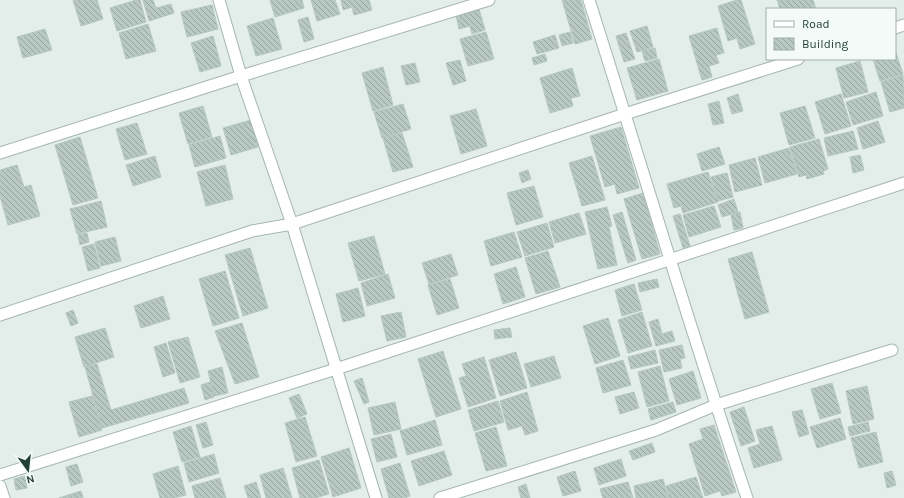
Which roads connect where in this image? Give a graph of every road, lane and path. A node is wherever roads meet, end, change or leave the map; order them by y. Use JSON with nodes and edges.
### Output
{"nodes":[{"id":1,"x":219,"y":0,"type":"edge"},
{"id":2,"x":489,"y":0,"type":"edge"},
{"id":3,"x":589,"y":0,"type":"edge"},
{"id":4,"x":795,"y":60,"type":"edge"},
{"id":5,"x":241,"y":76,"type":"junction"},
{"id":6,"x":625,"y":114,"type":"junction"},
{"id":7,"x":0,"y":153,"type":"edge"},
{"id":8,"x":904,"y":183,"type":"edge"},
{"id":9,"x":292,"y":224,"type":"junction"},
{"id":10,"x":670,"y":260,"type":"junction"},
{"id":11,"x":0,"y":315,"type":"edge"},
{"id":12,"x":892,"y":350,"type":"dead end"},
{"id":13,"x":336,"y":369,"type":"junction"},
{"id":14,"x":716,"y":405,"type":"junction"},
{"id":15,"x":0,"y":475,"type":"edge"},
{"id":16,"x":0,"y":486,"type":"edge"},
{"id":17,"x":4,"y":498,"type":"edge"},
{"id":18,"x":376,"y":498,"type":"edge"},
{"id":19,"x":440,"y":498,"type":"edge"},
{"id":20,"x":747,"y":498,"type":"edge"}],
"edges":[{"from":1,"to":5,"type":"street"},
{"from":2,"to":5,"type":"street"},
{"from":3,"to":6,"type":"street"},
{"from":4,"to":6,"type":"street"},
{"from":5,"to":7,"type":"street"},
{"from":5,"to":9,"type":"street"},
{"from":6,"to":9,"type":"street"},
{"from":6,"to":10,"type":"street"},
{"from":8,"to":10,"type":"street"},
{"from":9,"to":11,"type":"street"},
{"from":9,"to":13,"type":"street"},
{"from":10,"to":13,"type":"street"},
{"from":10,"to":14,"type":"street"},
{"from":12,"to":14,"type":"street"},
{"from":13,"to":15,"type":"street"},
{"from":13,"to":18,"type":"street"},
{"from":14,"to":19,"type":"street"},
{"from":14,"to":20,"type":"street"},
{"from":16,"to":17,"type":"street"}]}
